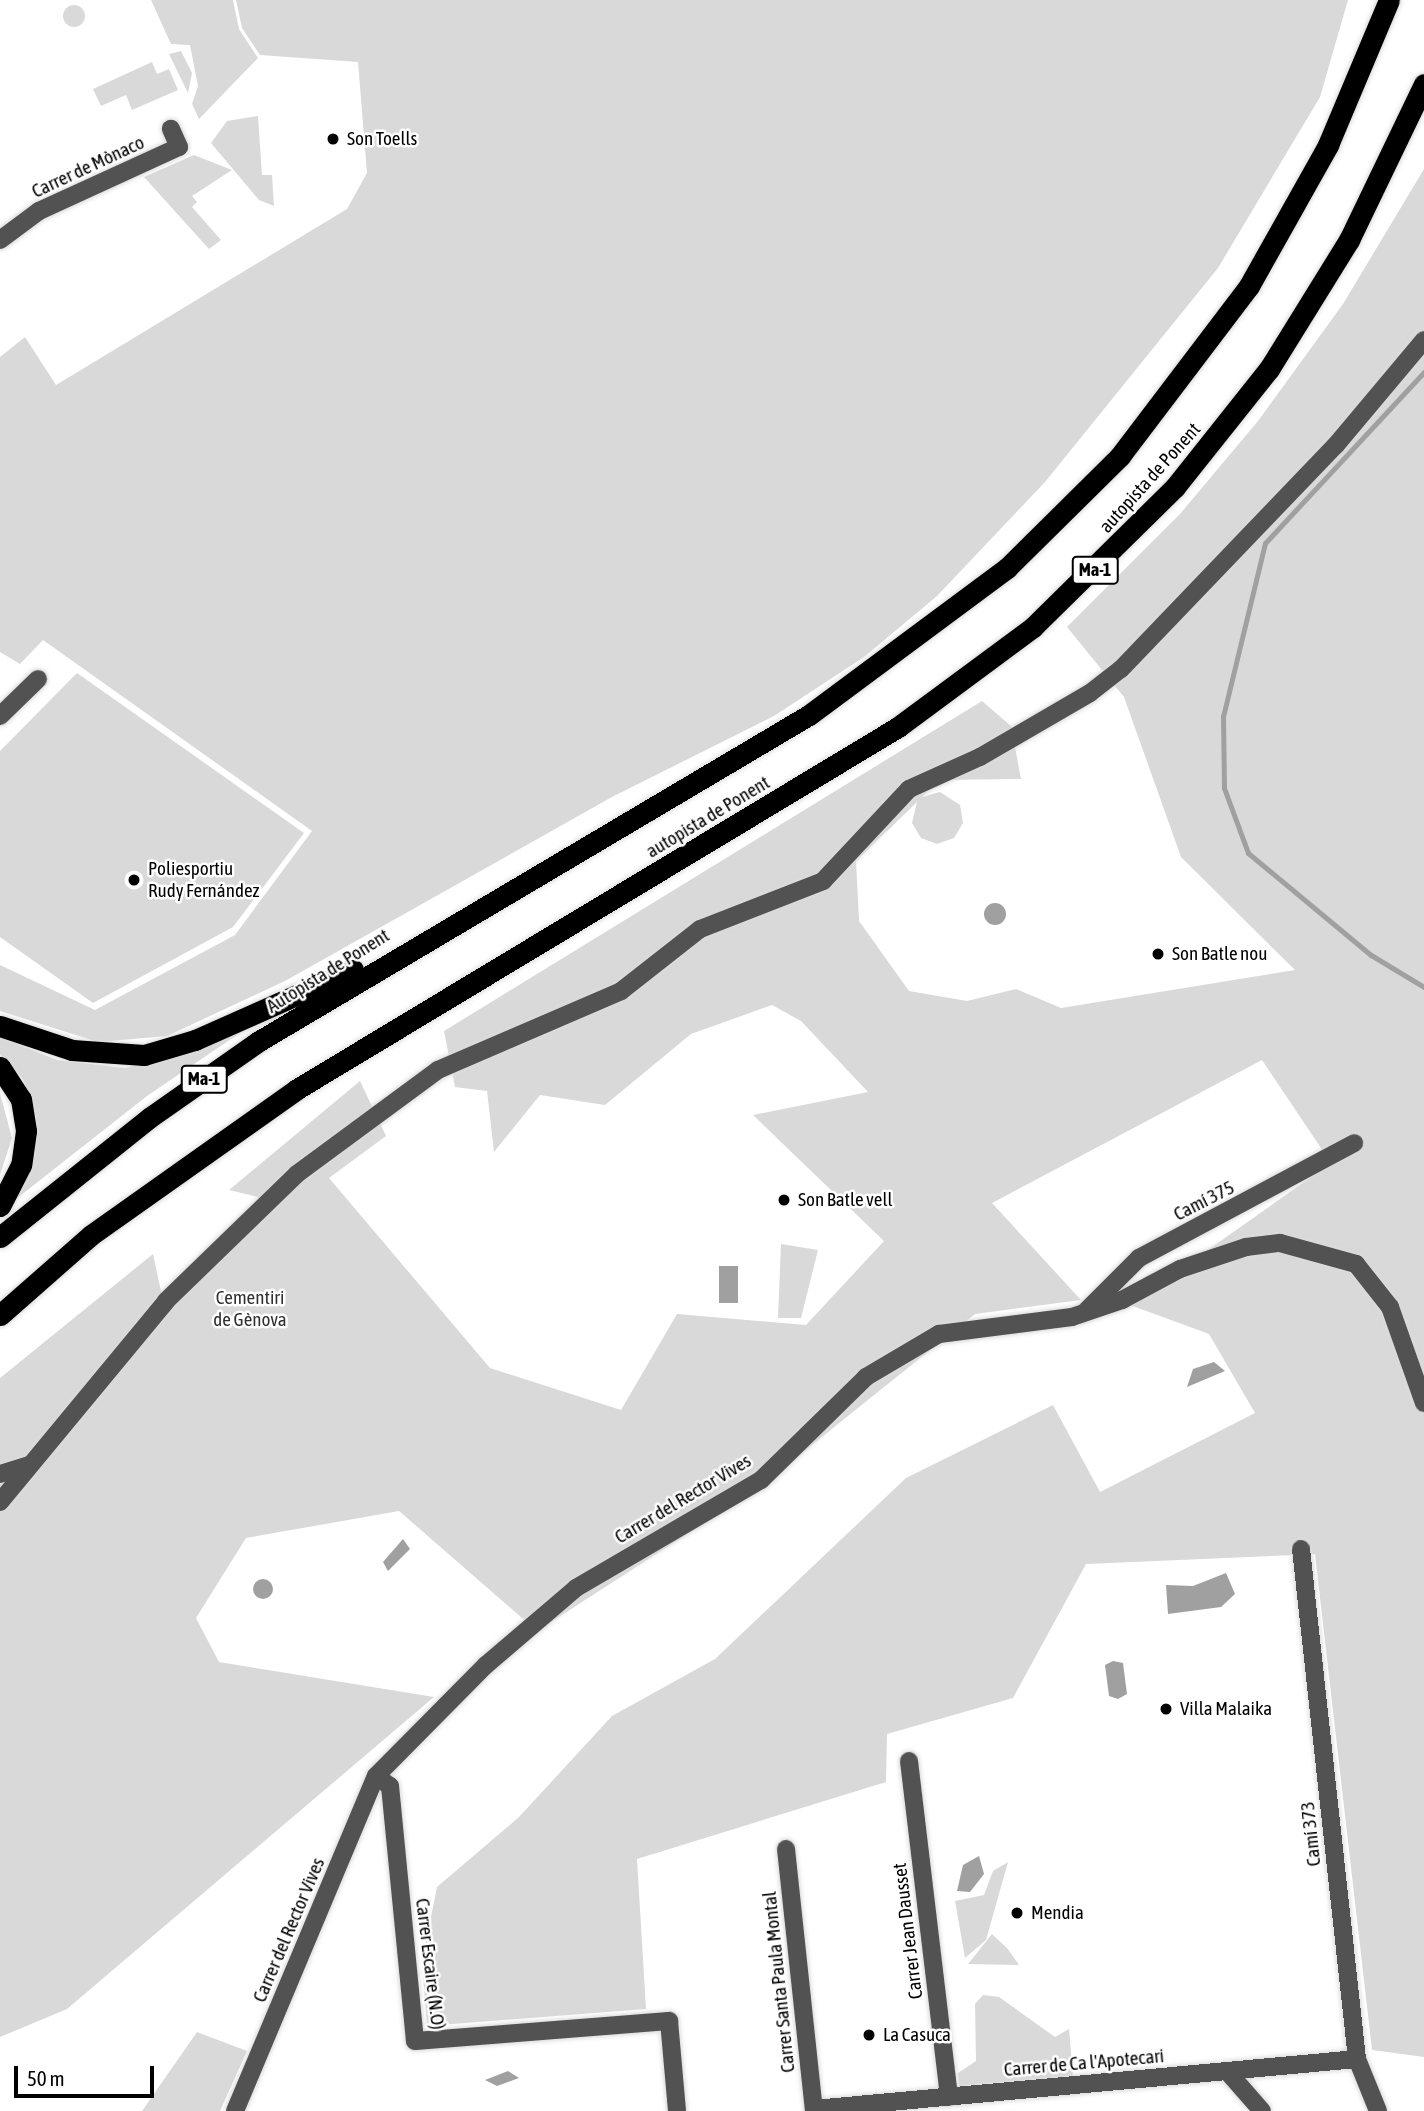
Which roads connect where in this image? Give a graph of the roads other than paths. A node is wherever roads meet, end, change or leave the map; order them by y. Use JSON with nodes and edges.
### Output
{"nodes":[{"id":1,"x":1389,"y":0,"type":"edge"},
{"id":2,"x":1424,"y":84,"type":"edge"},
{"id":3,"x":171,"y":129,"type":"dead end"},
{"id":4,"x":0,"y":240,"type":"edge"},
{"id":5,"x":1424,"y":340,"type":"edge"},
{"id":6,"x":38,"y":679,"type":"dead end"},
{"id":7,"x":0,"y":716,"type":"edge"},
{"id":8,"x":703,"y":778,"type":"joint"},
{"id":9,"x":422,"y":939,"type":"junction"},
{"id":10,"x":0,"y":1026,"type":"edge"},
{"id":11,"x":0,"y":1067,"type":"edge"},
{"id":12,"x":1354,"y":1143,"type":"dead end"},
{"id":13,"x":0,"y":1206,"type":"edge"},
{"id":14,"x":0,"y":1237,"type":"edge"},
{"id":15,"x":1085,"y":1312,"type":"junction"},
{"id":16,"x":0,"y":1315,"type":"edge"},
{"id":17,"x":1424,"y":1403,"type":"edge"},
{"id":18,"x":33,"y":1464,"type":"junction"},
{"id":19,"x":0,"y":1474,"type":"edge"},
{"id":20,"x":0,"y":1503,"type":"edge"},
{"id":21,"x":1301,"y":1549,"type":"dead end"},
{"id":22,"x":909,"y":1761,"type":"dead end"},
{"id":23,"x":376,"y":1776,"type":"junction"},
{"id":24,"x":786,"y":1849,"type":"dead end"},
{"id":25,"x":1357,"y":2059,"type":"junction"},
{"id":26,"x":1227,"y":2071,"type":"junction"},
{"id":27,"x":949,"y":2097,"type":"junction"},
{"id":28,"x":814,"y":2110,"type":"edge"},
{"id":29,"x":235,"y":2111,"type":"edge"},
{"id":30,"x":677,"y":2111,"type":"edge"},
{"id":31,"x":1262,"y":2111,"type":"edge"},
{"id":32,"x":1378,"y":2111,"type":"edge"}],
"edges":[{"from":1,"to":8,"type":"highway","name":"autopista de Ponent","number":"Ma-1"},
{"from":2,"to":16,"type":"highway","name":"autopista de Ponent","number":"Ma-1"},
{"from":3,"to":4,"type":"street","name":"Carrer de Mònaco"},
{"from":5,"to":18,"type":"street"},
{"from":6,"to":7,"type":"street"},
{"from":8,"to":9,"type":"highway","name":"Autopista de Ponent","number":"Ma-1"},
{"from":9,"to":10,"type":"highway"},
{"from":9,"to":14,"type":"highway","name":"Autopista de Ponent","number":"Ma-1"},
{"from":11,"to":13,"type":"highway"},
{"from":12,"to":15,"type":"street","name":"Camí 375"},
{"from":15,"to":17,"type":"street","name":"Carrer del Rector Vives"},
{"from":15,"to":23,"type":"street","name":"Carrer del Rector Vives"},
{"from":18,"to":19,"type":"street"},
{"from":18,"to":20,"type":"street"},
{"from":21,"to":25,"type":"street","name":"Camí 373"},
{"from":22,"to":27,"type":"street","name":"Carrer Jean Dausset"},
{"from":23,"to":29,"type":"street","name":"Carrer del Rector Vives"},
{"from":23,"to":30,"type":"street","name":"Carrer Escaire (N.O)"},
{"from":24,"to":28,"type":"street","name":"Carrer Santa Paula Montal"},
{"from":25,"to":26,"type":"street","name":"Carrer de Ca l'Apotecari"},
{"from":25,"to":32,"type":"street","name":"Camí 373"},
{"from":26,"to":27,"type":"street","name":"Carrer de Ca l'Apotecari"},
{"from":26,"to":31,"type":"street"},
{"from":27,"to":28,"type":"street","name":"Carrer de Ca l'Apotecari"}]}
